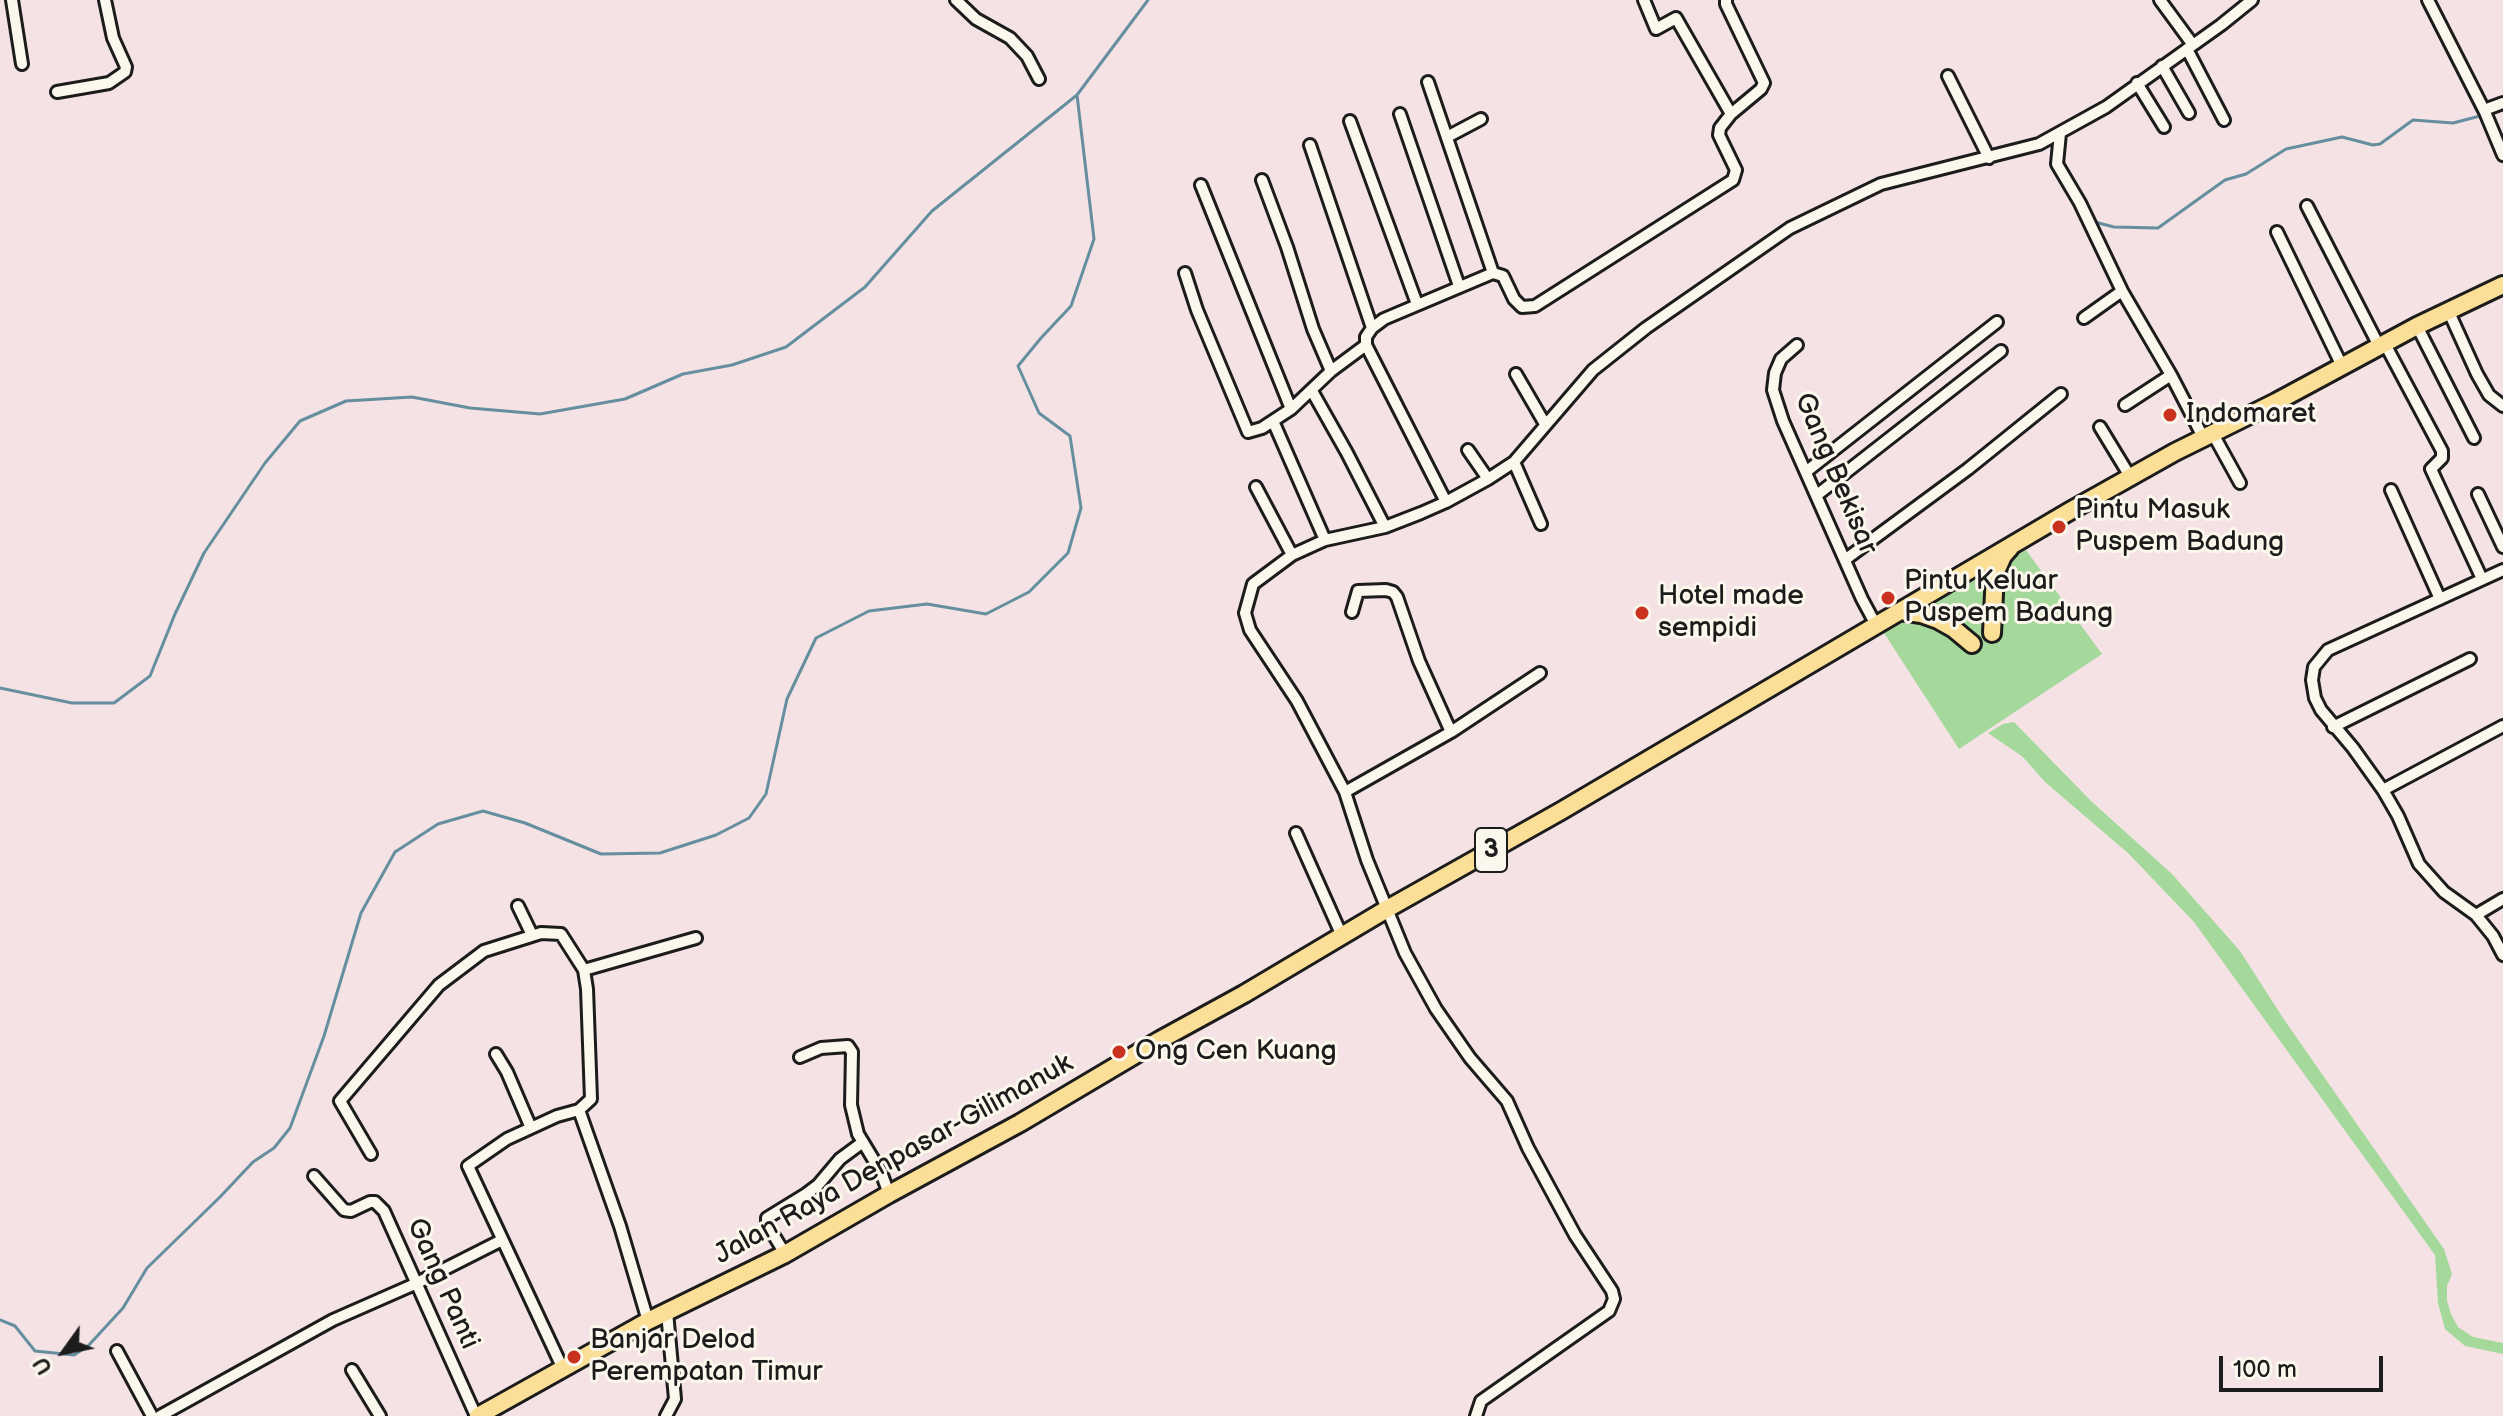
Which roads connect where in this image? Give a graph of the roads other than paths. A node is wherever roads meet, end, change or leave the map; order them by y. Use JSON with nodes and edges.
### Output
{"nodes":[{"id":1,"x":12,"y":0,"type":"edge"},
{"id":2,"x":105,"y":0,"type":"edge"},
{"id":3,"x":956,"y":0,"type":"edge"},
{"id":4,"x":1644,"y":0,"type":"edge"},
{"id":5,"x":1726,"y":0,"type":"edge"},
{"id":6,"x":2160,"y":0,"type":"edge"},
{"id":7,"x":2428,"y":0,"type":"edge"},
{"id":8,"x":2245,"y":2,"type":"edge"},
{"id":9,"x":2190,"y":47,"type":"junction"},
{"id":10,"x":22,"y":64,"type":"dead end"},
{"id":11,"x":2162,"y":66,"type":"junction"},
{"id":12,"x":1948,"y":76,"type":"dead end"},
{"id":13,"x":1039,"y":79,"type":"dead end"},
{"id":14,"x":1428,"y":82,"type":"dead end"},
{"id":15,"x":2137,"y":83,"type":"junction"},
{"id":16,"x":57,"y":92,"type":"dead end"},
{"id":17,"x":2503,"y":103,"type":"edge"},
{"id":18,"x":2485,"y":111,"type":"junction"},
{"id":19,"x":2189,"y":113,"type":"dead end"},
{"id":20,"x":1400,"y":114,"type":"dead end"},
{"id":21,"x":1731,"y":114,"type":"junction"},
{"id":22,"x":1481,"y":119,"type":"dead end"},
{"id":23,"x":2224,"y":120,"type":"dead end"},
{"id":24,"x":1350,"y":121,"type":"dead end"},
{"id":25,"x":2164,"y":127,"type":"dead end"},
{"id":26,"x":2060,"y":133,"type":"junction"},
{"id":27,"x":1447,"y":137,"type":"junction"},
{"id":28,"x":1310,"y":145,"type":"dead end"},
{"id":29,"x":2503,"y":155,"type":"edge"},
{"id":30,"x":1989,"y":158,"type":"junction"},
{"id":31,"x":1262,"y":180,"type":"dead end"},
{"id":32,"x":1201,"y":185,"type":"dead end"},
{"id":33,"x":2307,"y":206,"type":"dead end"},
{"id":34,"x":2277,"y":232,"type":"dead end"},
{"id":35,"x":1185,"y":273,"type":"dead end"},
{"id":36,"x":1498,"y":274,"type":"junction"},
{"id":37,"x":1459,"y":286,"type":"junction"},
{"id":38,"x":2502,"y":288,"type":"edge"},
{"id":39,"x":2122,"y":291,"type":"junction"},
{"id":40,"x":1417,"y":304,"type":"junction"},
{"id":41,"x":2448,"y":310,"type":"junction"},
{"id":42,"x":2084,"y":318,"type":"dead end"},
{"id":43,"x":1997,"y":322,"type":"dead end"},
{"id":44,"x":2417,"y":326,"type":"junction"},
{"id":45,"x":1372,"y":328,"type":"junction"},
{"id":46,"x":1366,"y":345,"type":"junction"},
{"id":47,"x":1797,"y":345,"type":"dead end"},
{"id":48,"x":2382,"y":345,"type":"junction"},
{"id":49,"x":2001,"y":351,"type":"dead end"},
{"id":50,"x":2342,"y":366,"type":"junction"},
{"id":51,"x":1331,"y":371,"type":"junction"},
{"id":52,"x":1516,"y":374,"type":"dead end"},
{"id":53,"x":2171,"y":375,"type":"junction"},
{"id":54,"x":1312,"y":391,"type":"junction"},
{"id":55,"x":2061,"y":394,"type":"dead end"},
{"id":56,"x":2125,"y":405,"type":"dead end"},
{"id":57,"x":2503,"y":406,"type":"edge"},
{"id":58,"x":1291,"y":409,"type":"junction"},
{"id":59,"x":1273,"y":421,"type":"junction"},
{"id":60,"x":1545,"y":424,"type":"junction"},
{"id":61,"x":2100,"y":427,"type":"dead end"},
{"id":62,"x":2208,"y":436,"type":"junction"},
{"id":63,"x":2474,"y":438,"type":"dead end"},
{"id":64,"x":1468,"y":450,"type":"dead end"},
{"id":65,"x":1514,"y":462,"type":"junction"},
{"id":66,"x":1807,"y":471,"type":"junction"},
{"id":67,"x":2131,"y":478,"type":"junction"},
{"id":68,"x":1488,"y":479,"type":"junction"},
{"id":69,"x":2240,"y":483,"type":"dead end"},
{"id":70,"x":1256,"y":487,"type":"dead end"},
{"id":71,"x":2391,"y":490,"type":"dead end"},
{"id":72,"x":2478,"y":494,"type":"dead end"},
{"id":73,"x":1817,"y":495,"type":"junction"},
{"id":74,"x":1446,"y":502,"type":"junction"},
{"id":75,"x":1541,"y":524,"type":"dead end"},
{"id":76,"x":1385,"y":527,"type":"junction"},
{"id":77,"x":1325,"y":540,"type":"junction"},
{"id":78,"x":2014,"y":543,"type":"junction"},
{"id":79,"x":2503,"y":547,"type":"edge"},
{"id":80,"x":1292,"y":555,"type":"junction"},
{"id":81,"x":1846,"y":559,"type":"junction"},
{"id":82,"x":2503,"y":570,"type":"edge"},
{"id":83,"x":2482,"y":579,"type":"junction"},
{"id":84,"x":2440,"y":599,"type":"junction"},
{"id":85,"x":1900,"y":611,"type":"junction"},
{"id":86,"x":1352,"y":612,"type":"dead end"},
{"id":87,"x":1876,"y":625,"type":"junction"},
{"id":88,"x":1992,"y":633,"type":"dead end"},
{"id":89,"x":1972,"y":644,"type":"dead end"},
{"id":90,"x":2470,"y":659,"type":"dead end"},
{"id":91,"x":1540,"y":673,"type":"dead end"},
{"id":92,"x":2503,"y":726,"type":"edge"},
{"id":93,"x":2333,"y":727,"type":"junction"},
{"id":94,"x":1451,"y":732,"type":"junction"},
{"id":95,"x":2383,"y":790,"type":"junction"},
{"id":96,"x":1345,"y":792,"type":"junction"},
{"id":97,"x":1296,"y":833,"type":"dead end"},
{"id":98,"x":2503,"y":899,"type":"edge"},
{"id":99,"x":518,"y":906,"type":"dead end"},
{"id":100,"x":1387,"y":909,"type":"junction"},
{"id":101,"x":2476,"y":915,"type":"junction"},
{"id":102,"x":532,"y":935,"type":"junction"},
{"id":103,"x":1342,"y":936,"type":"junction"},
{"id":104,"x":696,"y":938,"type":"dead end"},
{"id":105,"x":2503,"y":955,"type":"edge"},
{"id":106,"x":584,"y":970,"type":"junction"},
{"id":107,"x":496,"y":1054,"type":"dead end"},
{"id":108,"x":800,"y":1057,"type":"dead end"},
{"id":109,"x":579,"y":1110,"type":"junction"},
{"id":110,"x":531,"y":1128,"type":"junction"},
{"id":111,"x":863,"y":1142,"type":"junction"},
{"id":112,"x":371,"y":1154,"type":"dead end"},
{"id":113,"x":314,"y":1176,"type":"dead end"},
{"id":114,"x":889,"y":1194,"type":"junction"},
{"id":115,"x":502,"y":1240,"type":"junction"},
{"id":116,"x":785,"y":1254,"type":"junction"},
{"id":117,"x":415,"y":1284,"type":"junction"},
{"id":118,"x":667,"y":1312,"type":"junction"},
{"id":119,"x":648,"y":1321,"type":"junction"},
{"id":120,"x":117,"y":1351,"type":"dead end"},
{"id":121,"x":563,"y":1369,"type":"junction"},
{"id":122,"x":352,"y":1370,"type":"dead end"},
{"id":123,"x":152,"y":1416,"type":"edge"},
{"id":124,"x":160,"y":1416,"type":"edge"},
{"id":125,"x":380,"y":1416,"type":"edge"},
{"id":126,"x":477,"y":1416,"type":"edge"},
{"id":127,"x":666,"y":1416,"type":"edge"},
{"id":128,"x":1476,"y":1416,"type":"edge"}],
"edges":[{"from":1,"to":10,"type":"street"},
{"from":2,"to":16,"type":"street"},
{"from":3,"to":13,"type":"street"},
{"from":4,"to":21,"type":"street"},
{"from":5,"to":21,"type":"street"},
{"from":6,"to":9,"type":"street"},
{"from":7,"to":18,"type":"street"},
{"from":8,"to":9,"type":"street"},
{"from":9,"to":11,"type":"street"},
{"from":9,"to":23,"type":"street"},
{"from":11,"to":15,"type":"street"},
{"from":11,"to":19,"type":"street"},
{"from":12,"to":30,"type":"street"},
{"from":14,"to":27,"type":"street"},
{"from":15,"to":25,"type":"street"},
{"from":15,"to":26,"type":"street"},
{"from":17,"to":18,"type":"street"},
{"from":18,"to":29,"type":"street"},
{"from":20,"to":37,"type":"street"},
{"from":21,"to":36,"type":"street"},
{"from":22,"to":27,"type":"street"},
{"from":24,"to":40,"type":"street"},
{"from":26,"to":30,"type":"street"},
{"from":26,"to":39,"type":"street"},
{"from":27,"to":36,"type":"street"},
{"from":28,"to":45,"type":"street"},
{"from":30,"to":60,"type":"street"},
{"from":31,"to":51,"type":"street"},
{"from":32,"to":58,"type":"street"},
{"from":33,"to":48,"type":"street"},
{"from":34,"to":50,"type":"street"},
{"from":35,"to":59,"type":"street"},
{"from":36,"to":37,"type":"street"},
{"from":37,"to":40,"type":"street"},
{"from":38,"to":41,"type":"highway","name":"Jalan Raya Denpasar-Gilimanuk","number":"3"},
{"from":39,"to":42,"type":"street"},
{"from":39,"to":53,"type":"street"},
{"from":40,"to":45,"type":"street"},
{"from":41,"to":44,"type":"highway","name":"Jalan Raya Denpasar-Gilimanuk","number":"3"},
{"from":41,"to":57,"type":"street"},
{"from":43,"to":66,"type":"street"},
{"from":44,"to":48,"type":"highway","name":"Jalan Raya Denpasar-Gilimanuk","number":"3"},
{"from":44,"to":63,"type":"street"},
{"from":45,"to":46,"type":"street"},
{"from":46,"to":51,"type":"street"},
{"from":46,"to":74,"type":"street"},
{"from":47,"to":66,"type":"street","name":"Gang Bekisar"},
{"from":48,"to":50,"type":"highway","name":"Jalan Raya Denpasar-Gilimanuk","number":"3"},
{"from":48,"to":83,"type":"street"},
{"from":49,"to":73,"type":"street"},
{"from":50,"to":62,"type":"highway","name":"Jalan Raya Denpasar-Gilimanuk","number":"3"},
{"from":51,"to":54,"type":"street"},
{"from":52,"to":60,"type":"street"},
{"from":53,"to":56,"type":"street"},
{"from":53,"to":62,"type":"street"},
{"from":54,"to":58,"type":"street"},
{"from":54,"to":76,"type":"street"},
{"from":55,"to":81,"type":"street"},
{"from":58,"to":59,"type":"street"},
{"from":59,"to":77,"type":"street"},
{"from":60,"to":65,"type":"street"},
{"from":61,"to":67,"type":"street"},
{"from":62,"to":67,"type":"highway","name":"Jalan Raya Denpasar-Gilimanuk","number":"3"},
{"from":62,"to":69,"type":"street"},
{"from":64,"to":68,"type":"street"},
{"from":65,"to":68,"type":"street"},
{"from":65,"to":75,"type":"street"},
{"from":66,"to":73,"type":"street","name":"Gang Bekisar"},
{"from":67,"to":78,"type":"highway","name":"Jalan Raya Denpasar-Gilimanuk","number":"3"},
{"from":68,"to":74,"type":"street"},
{"from":70,"to":80,"type":"street"},
{"from":71,"to":84,"type":"street"},
{"from":72,"to":79,"type":"street"},
{"from":73,"to":81,"type":"street","name":"Gang Bekisar"},
{"from":74,"to":76,"type":"street"},
{"from":76,"to":77,"type":"street"},
{"from":77,"to":80,"type":"street"},
{"from":78,"to":85,"type":"highway","name":"Jalan Raya Denpasar-Gilimanuk","number":"3"},
{"from":78,"to":88,"type":"highway"},
{"from":80,"to":96,"type":"street"},
{"from":81,"to":87,"type":"street","name":"Gang Bekisar"},
{"from":82,"to":83,"type":"street"},
{"from":83,"to":84,"type":"street"},
{"from":84,"to":93,"type":"street"},
{"from":85,"to":87,"type":"highway","name":"Jalan Raya Denpasar-Gilimanuk","number":"3"},
{"from":85,"to":89,"type":"highway"},
{"from":86,"to":94,"type":"street"},
{"from":87,"to":100,"type":"highway","name":"Jalan Raya Denpasar-Gilimanuk","number":"3"},
{"from":90,"to":93,"type":"street"},
{"from":91,"to":94,"type":"street"},
{"from":92,"to":95,"type":"street"},
{"from":93,"to":95,"type":"street"},
{"from":94,"to":96,"type":"street"},
{"from":95,"to":101,"type":"street"},
{"from":96,"to":100,"type":"street"},
{"from":97,"to":103,"type":"street"},
{"from":98,"to":101,"type":"street"},
{"from":99,"to":102,"type":"street"},
{"from":100,"to":103,"type":"highway","name":"Jalan Raya Denpasar-Gilimanuk","number":"3"},
{"from":100,"to":128,"type":"street"},
{"from":101,"to":105,"type":"street"},
{"from":102,"to":106,"type":"street"},
{"from":102,"to":112,"type":"street"},
{"from":103,"to":114,"type":"highway","name":"Jalan Raya Denpasar-Gilimanuk","number":"3"},
{"from":104,"to":106,"type":"street"},
{"from":106,"to":109,"type":"street"},
{"from":107,"to":110,"type":"street"},
{"from":108,"to":111,"type":"street"},
{"from":109,"to":110,"type":"street"},
{"from":109,"to":119,"type":"street"},
{"from":110,"to":115,"type":"street"},
{"from":111,"to":114,"type":"street"},
{"from":111,"to":116,"type":"street"},
{"from":113,"to":117,"type":"street","name":"Gang Panti"},
{"from":114,"to":116,"type":"highway","name":"Jalan Raya Denpasar-Gilimanuk","number":"3"},
{"from":115,"to":117,"type":"street"},
{"from":115,"to":121,"type":"street"},
{"from":116,"to":118,"type":"highway","name":"Jalan Raya Denpasar-Gilimanuk","number":"3"},
{"from":117,"to":124,"type":"street"},
{"from":117,"to":126,"type":"street","name":"Gang Panti"},
{"from":118,"to":119,"type":"highway","name":"Jalan Raya Denpasar-Gilimanuk","number":"3"},
{"from":118,"to":127,"type":"street"},
{"from":119,"to":121,"type":"highway","name":"Jalan Raya Denpasar-Gilimanuk","number":"3"},
{"from":120,"to":123,"type":"street"},
{"from":121,"to":126,"type":"highway","name":"Jalan Raya Denpasar-Gilimanuk","number":"3"},
{"from":122,"to":125,"type":"street"}]}
